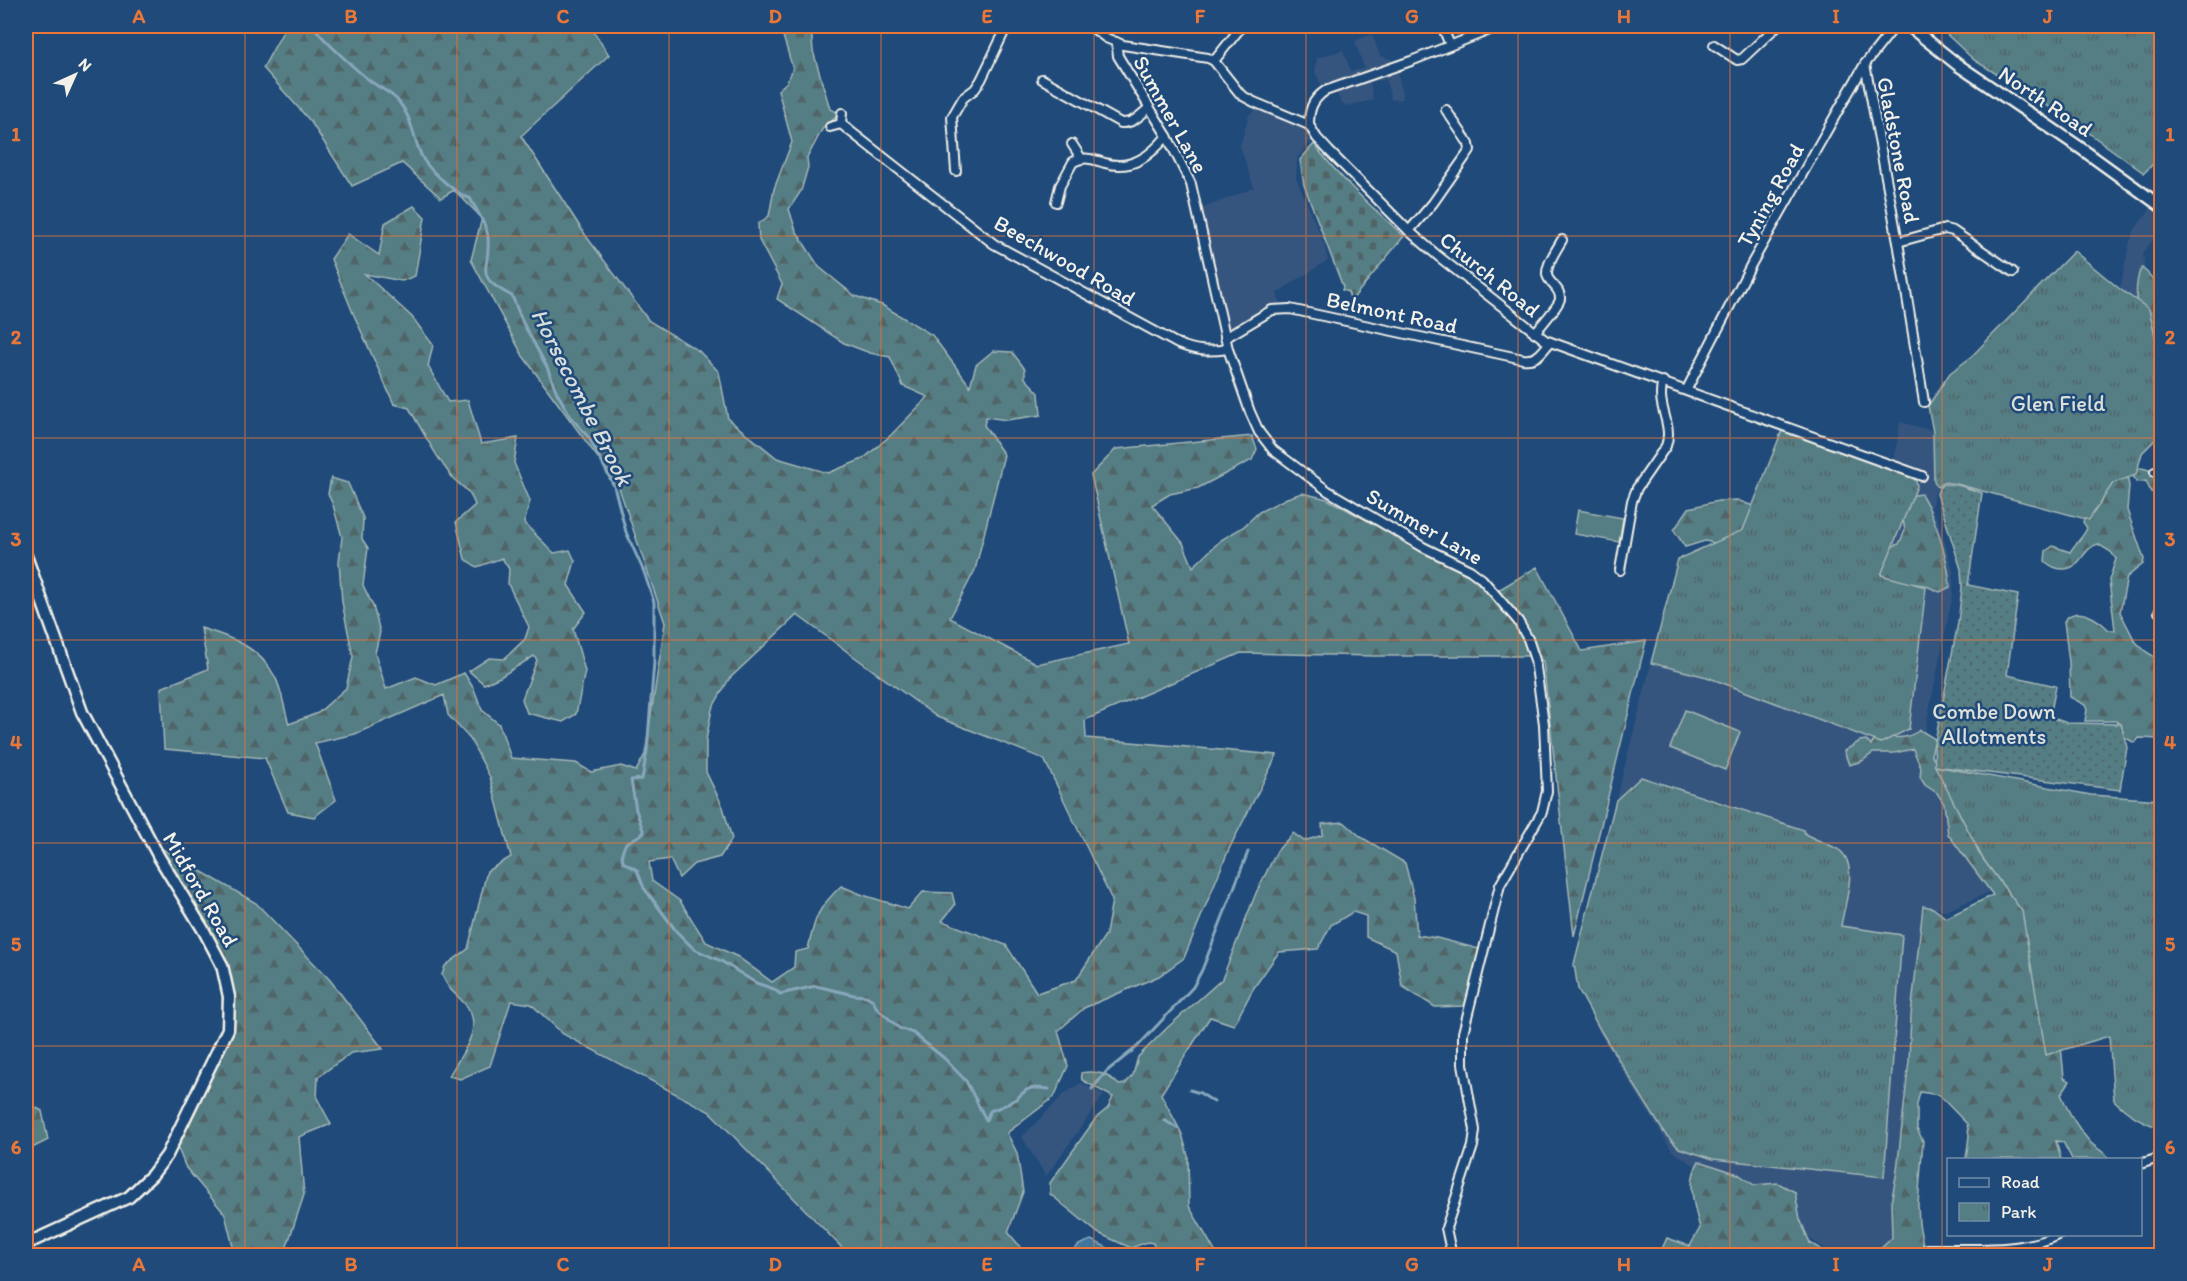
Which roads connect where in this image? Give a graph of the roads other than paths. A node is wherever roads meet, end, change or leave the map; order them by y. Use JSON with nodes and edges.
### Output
{"nodes":[{"id":1,"x":1006,"y":26,"type":"edge"},
{"id":2,"x":1090,"y":26,"type":"edge"},
{"id":3,"x":1242,"y":26,"type":"edge"},
{"id":4,"x":1442,"y":26,"type":"edge"},
{"id":5,"x":1500,"y":26,"type":"edge"},
{"id":6,"x":1776,"y":26,"type":"edge"},
{"id":7,"x":1895,"y":26,"type":"edge"},
{"id":8,"x":1910,"y":26,"type":"edge"},
{"id":9,"x":1116,"y":42,"type":"junction"},
{"id":10,"x":1450,"y":45,"type":"junction"},
{"id":11,"x":1714,"y":45,"type":"dead end"},
{"id":12,"x":1214,"y":61,"type":"junction"},
{"id":13,"x":1865,"y":64,"type":"junction"},
{"id":14,"x":1042,"y":79,"type":"dead end"},
{"id":15,"x":1149,"y":108,"type":"junction"},
{"id":16,"x":1446,"y":110,"type":"dead end"},
{"id":17,"x":842,"y":113,"type":"dead end"},
{"id":18,"x":841,"y":124,"type":"junction"},
{"id":19,"x":1309,"y":125,"type":"junction"},
{"id":20,"x":830,"y":127,"type":"dead end"},
{"id":21,"x":1167,"y":136,"type":"junction"},
{"id":22,"x":1072,"y":144,"type":"dead end"},
{"id":23,"x":1081,"y":158,"type":"junction"},
{"id":24,"x":956,"y":171,"type":"dead end"},
{"id":25,"x":1056,"y":202,"type":"dead end"},
{"id":26,"x":2162,"y":207,"type":"edge"},
{"id":27,"x":1409,"y":231,"type":"junction"},
{"id":28,"x":1562,"y":240,"type":"dead end"},
{"id":29,"x":1898,"y":242,"type":"junction"},
{"id":30,"x":2013,"y":272,"type":"dead end"},
{"id":31,"x":1535,"y":333,"type":"junction"},
{"id":32,"x":1225,"y":338,"type":"junction"},
{"id":33,"x":1550,"y":342,"type":"junction"},
{"id":34,"x":1228,"y":349,"type":"junction"},
{"id":35,"x":1662,"y":381,"type":"junction"},
{"id":36,"x":1686,"y":389,"type":"junction"},
{"id":37,"x":1924,"y":402,"type":"dead end"},
{"id":38,"x":1922,"y":476,"type":"dead end"},
{"id":39,"x":26,"y":556,"type":"edge"},
{"id":40,"x":1620,"y":570,"type":"dead end"},
{"id":41,"x":2162,"y":1156,"type":"edge"},
{"id":42,"x":2142,"y":1163,"type":"edge"},
{"id":43,"x":2057,"y":1236,"type":"edge"},
{"id":44,"x":26,"y":1244,"type":"edge"},
{"id":45,"x":1928,"y":1249,"type":"dead end"},
{"id":46,"x":1452,"y":1256,"type":"edge"}],
"edges":[{"from":1,"to":24,"type":"street"},
{"from":2,"to":9,"type":"street"},
{"from":3,"to":12,"type":"street"},
{"from":4,"to":10,"type":"street"},
{"from":5,"to":10,"type":"street"},
{"from":6,"to":11,"type":"street"},
{"from":7,"to":13,"type":"street","name":"Tyning Road"},
{"from":8,"to":26,"type":"main road","name":"North Road"},
{"from":9,"to":12,"type":"street"},
{"from":9,"to":15,"type":"street","name":"Summer Lane"},
{"from":10,"to":19,"type":"street"},
{"from":12,"to":19,"type":"street"},
{"from":13,"to":29,"type":"street","name":"Gladstone Road"},
{"from":13,"to":36,"type":"street","name":"Tyning Road"},
{"from":14,"to":15,"type":"street"},
{"from":15,"to":21,"type":"street","name":"Summer Lane"},
{"from":16,"to":27,"type":"street"},
{"from":17,"to":18,"type":"street"},
{"from":18,"to":20,"type":"street"},
{"from":18,"to":34,"type":"street","name":"Beechwood Road"},
{"from":19,"to":27,"type":"street","name":"Church Road"},
{"from":21,"to":23,"type":"street"},
{"from":21,"to":32,"type":"street","name":"Summer Lane"},
{"from":22,"to":23,"type":"street"},
{"from":23,"to":25,"type":"street"},
{"from":27,"to":31,"type":"street","name":"Church Road"},
{"from":28,"to":31,"type":"street"},
{"from":29,"to":30,"type":"street","name":"Gladstone Road"},
{"from":29,"to":37,"type":"street","name":"Gladstone Road"},
{"from":31,"to":33,"type":"street","name":"Church Road"},
{"from":32,"to":33,"type":"street","name":"Belmont Road"},
{"from":32,"to":34,"type":"street","name":"Summer Lane"},
{"from":33,"to":35,"type":"street","name":"Church Road"},
{"from":34,"to":46,"type":"street","name":"Summer Lane"},
{"from":35,"to":36,"type":"street","name":"Church Road"},
{"from":35,"to":40,"type":"street"},
{"from":36,"to":38,"type":"street","name":"Church Road"},
{"from":39,"to":44,"type":"main road","name":"Midford Road"},
{"from":41,"to":42,"type":"street"},
{"from":43,"to":45,"type":"street"}]}
